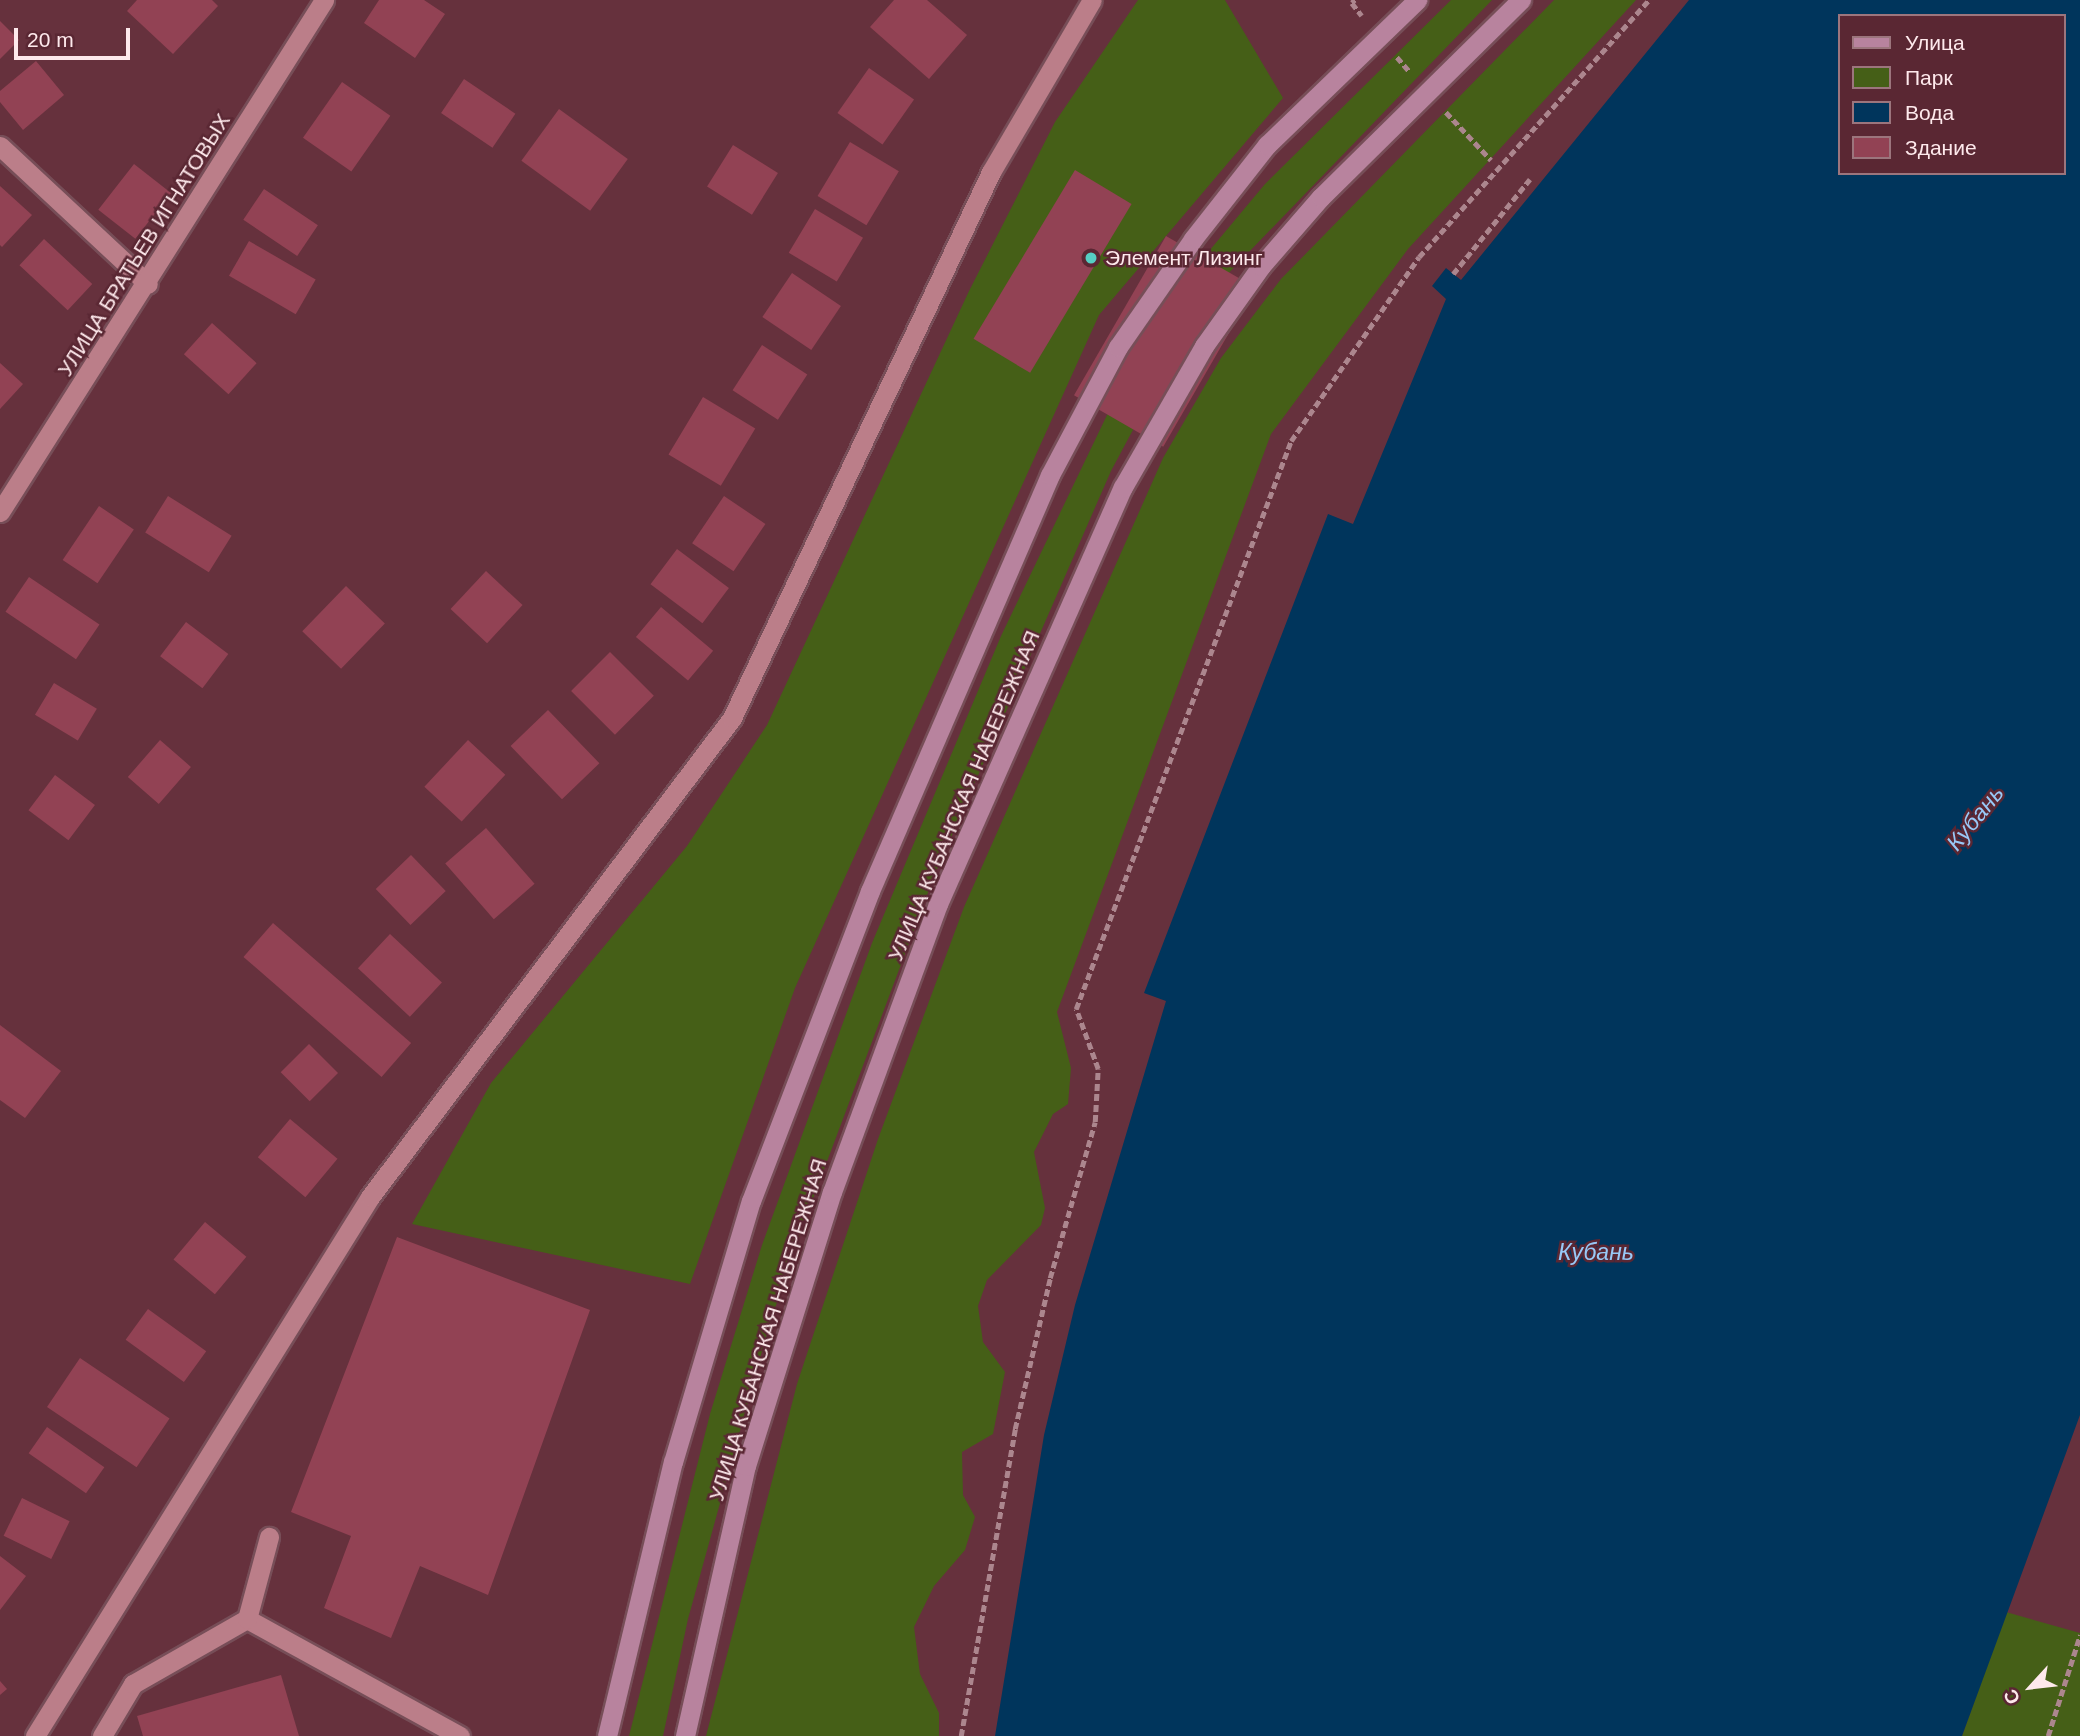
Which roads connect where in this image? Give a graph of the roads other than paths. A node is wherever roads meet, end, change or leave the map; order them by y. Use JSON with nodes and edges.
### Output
{"nodes":[{"id":1,"x":324,"y":0,"type":"edge"},
{"id":2,"x":1091,"y":0,"type":"edge"},
{"id":3,"x":1417,"y":0,"type":"edge"},
{"id":4,"x":1521,"y":0,"type":"edge"},
{"id":5,"x":0,"y":146,"type":"edge"},
{"id":6,"x":148,"y":284,"type":"junction"},
{"id":7,"x":0,"y":512,"type":"edge"},
{"id":8,"x":270,"y":1537,"type":"dead end"},
{"id":9,"x":247,"y":1619,"type":"junction"},
{"id":10,"x":35,"y":1736,"type":"edge"},
{"id":11,"x":102,"y":1736,"type":"edge"},
{"id":12,"x":460,"y":1736,"type":"edge"},
{"id":13,"x":607,"y":1736,"type":"edge"},
{"id":14,"x":685,"y":1736,"type":"edge"}],
"edges":[{"from":1,"to":6,"type":"street","name":"УЛИЦА БРАТЬЕВ ИГНАТОВЫХ"},
{"from":2,"to":10,"type":"street"},
{"from":3,"to":13,"type":"main road"},
{"from":4,"to":14,"type":"main road","name":"УЛИЦА КУБАНСКАЯ НАБЕРЕЖНАЯ"},
{"from":5,"to":6,"type":"street"},
{"from":6,"to":7,"type":"street","name":"УЛИЦА БРАТЬЕВ ИГНАТОВЫХ"},
{"from":8,"to":9,"type":"street"},
{"from":9,"to":11,"type":"street"},
{"from":9,"to":12,"type":"street"}]}
